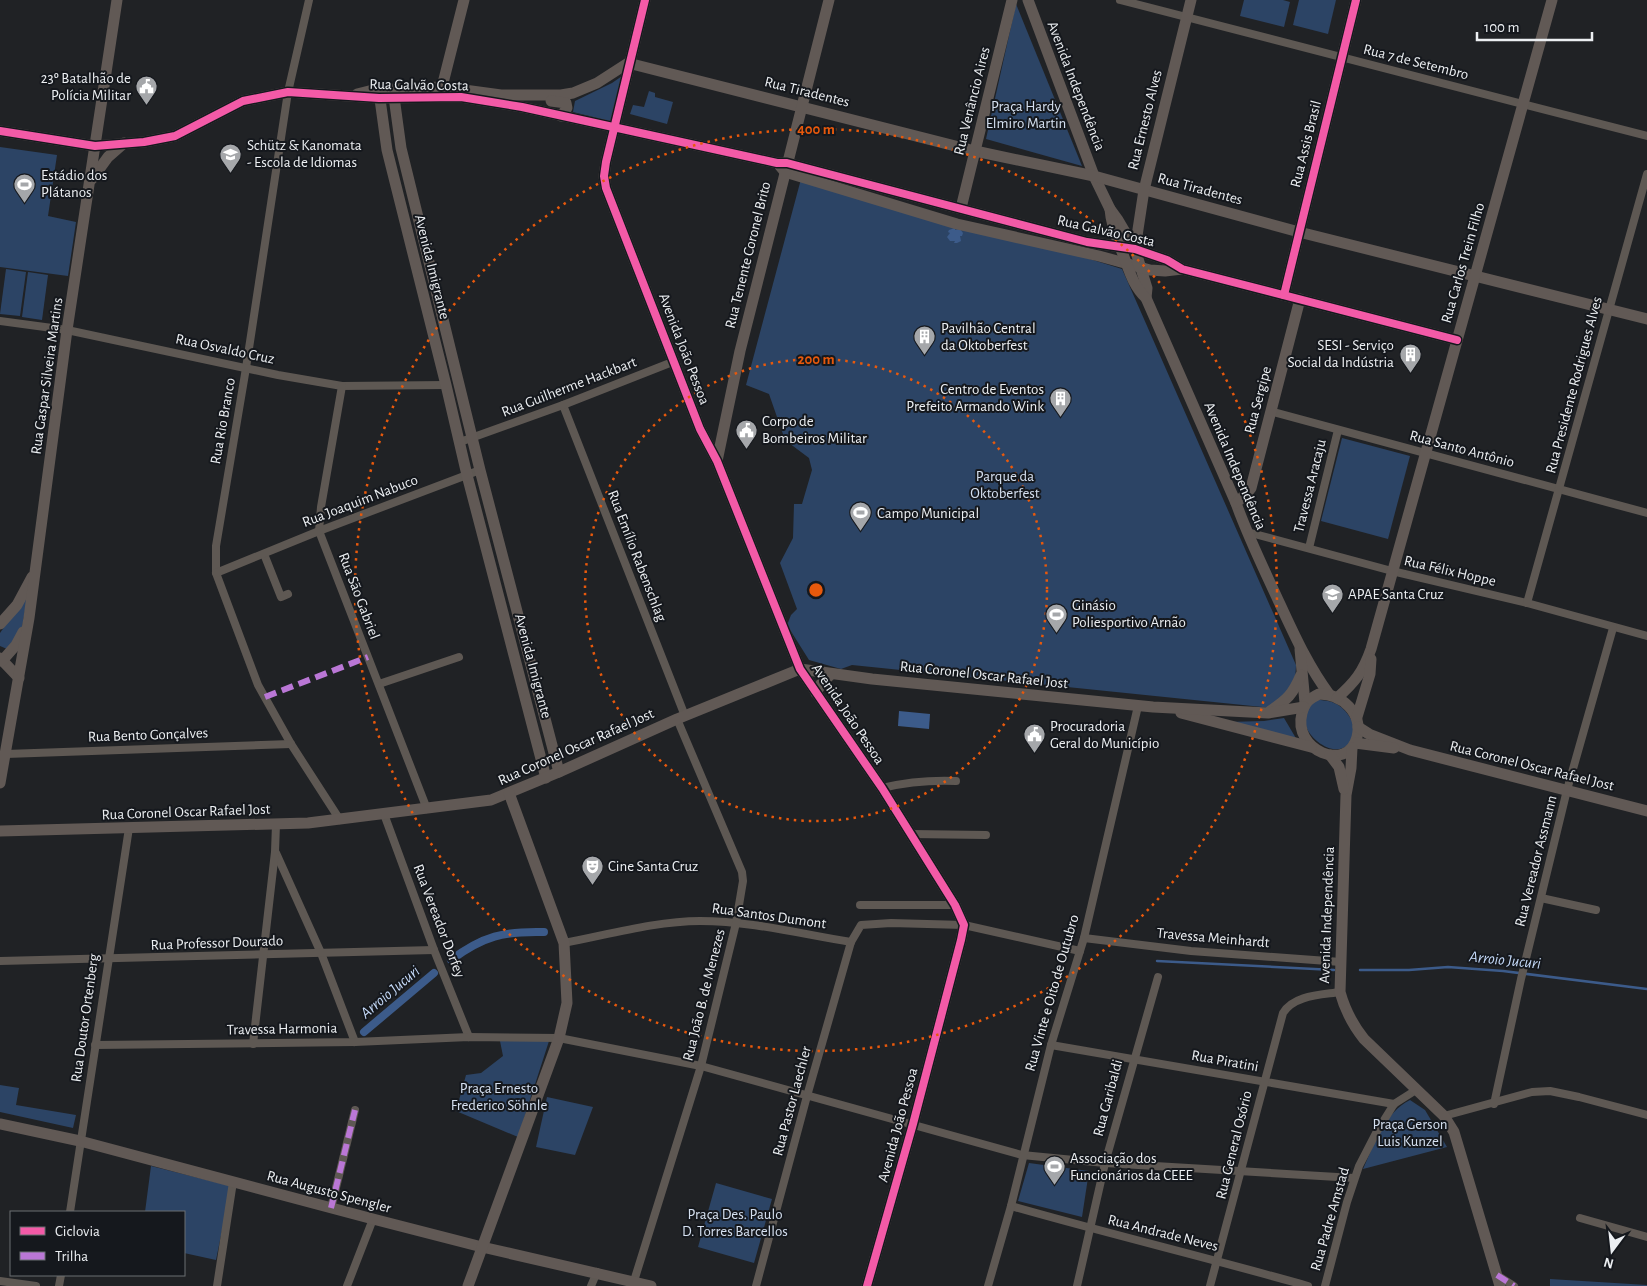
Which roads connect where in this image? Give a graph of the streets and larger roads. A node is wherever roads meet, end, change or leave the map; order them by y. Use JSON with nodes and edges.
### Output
{"nodes":[{"id":1,"x":117,"y":0,"type":"edge"},
{"id":2,"x":309,"y":0,"type":"edge"},
{"id":3,"x":464,"y":0,"type":"edge"},
{"id":4,"x":644,"y":0,"type":"edge"},
{"id":5,"x":829,"y":0,"type":"edge"},
{"id":6,"x":1012,"y":0,"type":"edge"},
{"id":7,"x":1028,"y":0,"type":"edge"},
{"id":8,"x":1120,"y":0,"type":"edge"},
{"id":9,"x":1191,"y":0,"type":"edge"},
{"id":10,"x":1356,"y":0,"type":"edge"},
{"id":11,"x":1552,"y":0,"type":"edge"},
{"id":12,"x":1187,"y":16,"type":"junction"},
{"id":13,"x":1342,"y":57,"type":"junction"},
{"id":14,"x":628,"y":63,"type":"junction"},
{"id":15,"x":442,"y":87,"type":"junction"},
{"id":16,"x":288,"y":92,"type":"junction"},
{"id":17,"x":573,"y":93,"type":"junction"},
{"id":18,"x":380,"y":94,"type":"junction"},
{"id":19,"x":501,"y":95,"type":"junction"},
{"id":20,"x":394,"y":97,"type":"junction"},
{"id":21,"x":1523,"y":104,"type":"junction"},
{"id":22,"x":801,"y":106,"type":"junction"},
{"id":23,"x":564,"y":117,"type":"junction"},
{"id":24,"x":614,"y":128,"type":"junction"},
{"id":25,"x":0,"y":131,"type":"edge"},
{"id":26,"x":1647,"y":136,"type":"edge"},
{"id":27,"x":124,"y":144,"type":"junction"},
{"id":28,"x":95,"y":146,"type":"junction"},
{"id":29,"x":975,"y":151,"type":"junction"},
{"id":30,"x":783,"y":166,"type":"junction"},
{"id":31,"x":1647,"y":174,"type":"edge"},
{"id":32,"x":1094,"y":176,"type":"junction"},
{"id":33,"x":88,"y":188,"type":"junction"},
{"id":34,"x":1144,"y":190,"type":"junction"},
{"id":35,"x":961,"y":208,"type":"junction"},
{"id":36,"x":1110,"y":209,"type":"junction"},
{"id":37,"x":957,"y":224,"type":"junction"},
{"id":38,"x":1299,"y":232,"type":"junction"},
{"id":39,"x":1121,"y":248,"type":"junction"},
{"id":40,"x":1135,"y":249,"type":"junction"},
{"id":41,"x":1126,"y":264,"type":"junction"},
{"id":42,"x":1141,"y":268,"type":"junction"},
{"id":43,"x":1182,"y":269,"type":"junction"},
{"id":44,"x":1474,"y":276,"type":"junction"},
{"id":45,"x":1284,"y":295,"type":"junction"},
{"id":46,"x":1146,"y":298,"type":"junction"},
{"id":47,"x":1300,"y":299,"type":"junction"},
{"id":48,"x":1608,"y":309,"type":"junction"},
{"id":49,"x":1647,"y":318,"type":"edge"},
{"id":50,"x":0,"y":321,"type":"edge"},
{"id":51,"x":68,"y":330,"type":"junction"},
{"id":52,"x":1457,"y":340,"type":"junction"},
{"id":53,"x":674,"y":361,"type":"junction"},
{"id":54,"x":246,"y":368,"type":"junction"},
{"id":55,"x":446,"y":385,"type":"junction"},
{"id":56,"x":342,"y":386,"type":"junction"},
{"id":57,"x":563,"y":405,"type":"junction"},
{"id":58,"x":1270,"y":411,"type":"junction"},
{"id":59,"x":724,"y":421,"type":"junction"},
{"id":60,"x":700,"y":429,"type":"junction"},
{"id":61,"x":1338,"y":430,"type":"junction"},
{"id":62,"x":474,"y":438,"type":"junction"},
{"id":63,"x":460,"y":442,"type":"junction"},
{"id":64,"x":1425,"y":454,"type":"junction"},
{"id":65,"x":717,"y":461,"type":"junction"},
{"id":66,"x":480,"y":470,"type":"junction"},
{"id":67,"x":467,"y":475,"type":"junction"},
{"id":68,"x":1560,"y":488,"type":"junction"},
{"id":69,"x":1236,"y":503,"type":"junction"},
{"id":70,"x":1647,"y":513,"type":"edge"},
{"id":71,"x":319,"y":531,"type":"junction"},
{"id":72,"x":1247,"y":532,"type":"junction"},
{"id":73,"x":1309,"y":548,"type":"junction"},
{"id":74,"x":264,"y":554,"type":"junction"},
{"id":75,"x":36,"y":569,"type":"junction"},
{"id":76,"x":1392,"y":571,"type":"junction"},
{"id":77,"x":216,"y":573,"type":"junction"},
{"id":78,"x":288,"y":594,"type":"dead end"},
{"id":79,"x":1527,"y":602,"type":"junction"},
{"id":80,"x":29,"y":618,"type":"junction"},
{"id":81,"x":0,"y":624,"type":"edge"},
{"id":82,"x":1613,"y":628,"type":"junction"},
{"id":83,"x":1647,"y":636,"type":"edge"},
{"id":84,"x":1300,"y":645,"type":"junction"},
{"id":85,"x":1371,"y":649,"type":"junction"},
{"id":86,"x":792,"y":651,"type":"junction"},
{"id":87,"x":459,"y":657,"type":"dead end"},
{"id":88,"x":1,"y":660,"type":"edge"},
{"id":89,"x":800,"y":669,"type":"junction"},
{"id":90,"x":829,"y":673,"type":"junction"},
{"id":91,"x":1301,"y":673,"type":"junction"},
{"id":92,"x":782,"y":677,"type":"junction"},
{"id":93,"x":18,"y":678,"type":"junction"},
{"id":94,"x":379,"y":684,"type":"junction"},
{"id":95,"x":816,"y":693,"type":"junction"},
{"id":96,"x":1333,"y":696,"type":"junction"},
{"id":97,"x":1305,"y":705,"type":"junction"},
{"id":98,"x":1138,"y":706,"type":"junction"},
{"id":99,"x":1153,"y":707,"type":"junction"},
{"id":100,"x":1223,"y":710,"type":"junction"},
{"id":101,"x":1268,"y":713,"type":"junction"},
{"id":102,"x":681,"y":718,"type":"junction"},
{"id":103,"x":1218,"y":722,"type":"junction"},
{"id":104,"x":1358,"y":722,"type":"junction"},
{"id":105,"x":548,"y":728,"type":"junction"},
{"id":106,"x":534,"y":732,"type":"junction"},
{"id":107,"x":291,"y":744,"type":"junction"},
{"id":108,"x":1353,"y":746,"type":"junction"},
{"id":109,"x":1311,"y":747,"type":"junction"},
{"id":110,"x":1410,"y":750,"type":"junction"},
{"id":111,"x":6,"y":754,"type":"junction"},
{"id":112,"x":1330,"y":755,"type":"junction"},
{"id":113,"x":560,"y":772,"type":"junction"},
{"id":114,"x":546,"y":778,"type":"junction"},
{"id":115,"x":956,"y":781,"type":"dead end"},
{"id":116,"x":0,"y":783,"type":"edge"},
{"id":117,"x":882,"y":788,"type":"junction"},
{"id":118,"x":1567,"y":790,"type":"junction"},
{"id":119,"x":509,"y":793,"type":"junction"},
{"id":120,"x":1346,"y":795,"type":"junction"},
{"id":121,"x":427,"y":809,"type":"junction"},
{"id":122,"x":1647,"y":811,"type":"edge"},
{"id":123,"x":384,"y":814,"type":"junction"},
{"id":124,"x":340,"y":820,"type":"junction"},
{"id":125,"x":276,"y":824,"type":"junction"},
{"id":126,"x":129,"y":828,"type":"junction"},
{"id":127,"x":0,"y":831,"type":"edge"},
{"id":128,"x":911,"y":834,"type":"junction"},
{"id":129,"x":986,"y":835,"type":"dead end"},
{"id":130,"x":275,"y":852,"type":"junction"},
{"id":131,"x":1541,"y":898,"type":"junction"},
{"id":132,"x":860,"y":905,"type":"dead end"},
{"id":133,"x":955,"y":905,"type":"junction"},
{"id":134,"x":1596,"y":910,"type":"dead end"},
{"id":135,"x":736,"y":923,"type":"junction"},
{"id":136,"x":964,"y":925,"type":"junction"},
{"id":137,"x":1084,"y":938,"type":"junction"},
{"id":138,"x":851,"y":942,"type":"junction"},
{"id":139,"x":564,"y":943,"type":"junction"},
{"id":140,"x":434,"y":950,"type":"junction"},
{"id":141,"x":1080,"y":951,"type":"junction"},
{"id":142,"x":321,"y":953,"type":"junction"},
{"id":143,"x":264,"y":956,"type":"junction"},
{"id":144,"x":107,"y":960,"type":"junction"},
{"id":145,"x":0,"y":961,"type":"edge"},
{"id":146,"x":1341,"y":962,"type":"junction"},
{"id":147,"x":1158,"y":977,"type":"dead end"},
{"id":148,"x":1340,"y":992,"type":"junction"},
{"id":149,"x":469,"y":1037,"type":"junction"},
{"id":150,"x":558,"y":1038,"type":"junction"},
{"id":151,"x":355,"y":1042,"type":"junction"},
{"id":152,"x":253,"y":1044,"type":"junction"},
{"id":153,"x":95,"y":1045,"type":"junction"},
{"id":154,"x":1051,"y":1045,"type":"junction"},
{"id":155,"x":1133,"y":1059,"type":"junction"},
{"id":156,"x":701,"y":1066,"type":"junction"},
{"id":157,"x":1264,"y":1082,"type":"junction"},
{"id":158,"x":1416,"y":1090,"type":"junction"},
{"id":159,"x":807,"y":1096,"type":"junction"},
{"id":160,"x":1394,"y":1104,"type":"junction"},
{"id":161,"x":1494,"y":1104,"type":"junction"},
{"id":162,"x":355,"y":1110,"type":"dead end"},
{"id":163,"x":1647,"y":1115,"type":"edge"},
{"id":164,"x":1444,"y":1116,"type":"junction"},
{"id":165,"x":0,"y":1124,"type":"edge"},
{"id":166,"x":913,"y":1124,"type":"junction"},
{"id":167,"x":80,"y":1141,"type":"junction"},
{"id":168,"x":1022,"y":1155,"type":"junction"},
{"id":169,"x":1105,"y":1163,"type":"junction"},
{"id":170,"x":1242,"y":1171,"type":"junction"},
{"id":171,"x":1354,"y":1178,"type":"junction"},
{"id":172,"x":233,"y":1182,"type":"junction"},
{"id":173,"x":1011,"y":1206,"type":"junction"},
{"id":174,"x":331,"y":1208,"type":"junction"},
{"id":175,"x":70,"y":1211,"type":"edge"},
{"id":176,"x":1580,"y":1218,"type":"dead end"},
{"id":177,"x":373,"y":1219,"type":"junction"},
{"id":178,"x":1091,"y":1229,"type":"junction"},
{"id":179,"x":1647,"y":1237,"type":"edge"},
{"id":180,"x":482,"y":1247,"type":"junction"},
{"id":181,"x":1217,"y":1260,"type":"junction"},
{"id":182,"x":596,"y":1272,"type":"junction"},
{"id":183,"x":0,"y":1281,"type":"edge"},
{"id":184,"x":634,"y":1281,"type":"junction"},
{"id":185,"x":1499,"y":1281,"type":"edge"},
{"id":186,"x":36,"y":1286,"type":"edge"},
{"id":187,"x":217,"y":1286,"type":"edge"},
{"id":188,"x":347,"y":1286,"type":"edge"},
{"id":189,"x":468,"y":1286,"type":"edge"},
{"id":190,"x":592,"y":1286,"type":"edge"},
{"id":191,"x":651,"y":1286,"type":"edge"},
{"id":192,"x":756,"y":1286,"type":"edge"},
{"id":193,"x":868,"y":1286,"type":"edge"},
{"id":194,"x":988,"y":1286,"type":"edge"},
{"id":195,"x":1078,"y":1286,"type":"edge"},
{"id":196,"x":1210,"y":1286,"type":"edge"},
{"id":197,"x":1308,"y":1286,"type":"edge"},
{"id":198,"x":1325,"y":1286,"type":"edge"},
{"id":199,"x":1514,"y":1286,"type":"edge"}],
"edges":[{"from":1,"to":28,"type":"street","name":"Rua Gaspar Silveira Martins"},
{"from":2,"to":16,"type":"street","name":"Rua Rio Branco"},
{"from":3,"to":15,"type":"street"},
{"from":4,"to":14,"type":"street","name":"Avenida João Pessoa"},
{"from":5,"to":22,"type":"street","name":"Rua Tenente Coronel Brito"},
{"from":6,"to":29,"type":"street","name":"Rua Venâncio Aires"},
{"from":7,"to":32,"type":"street","name":"Avenida Independência"},
{"from":8,"to":12,"type":"street","name":"Rua 7 de Setembro"},
{"from":9,"to":12,"type":"street","name":"Rua Ernesto Alves"},
{"from":10,"to":13,"type":"street","name":"Rua Assis Brasil"},
{"from":11,"to":21,"type":"street","name":"Rua Carlos Trein Filho"},
{"from":12,"to":13,"type":"street","name":"Rua 7 de Setembro"},
{"from":12,"to":34,"type":"street","name":"Rua Ernesto Alves"},
{"from":13,"to":21,"type":"street","name":"Rua 7 de Setembro"},
{"from":13,"to":38,"type":"street","name":"Rua Assis Brasil"},
{"from":14,"to":17,"type":"street","name":"Rua Galvão Costa"},
{"from":14,"to":22,"type":"street","name":"Rua Tiradentes"},
{"from":14,"to":24,"type":"street","name":"Avenida João Pessoa"},
{"from":15,"to":18,"type":"street","name":"Rua Galvão Costa"},
{"from":15,"to":19,"type":"street","name":"Rua Galvão Costa"},
{"from":16,"to":18,"type":"street","name":"Rua Galvão Costa"},
{"from":16,"to":27,"type":"street","name":"Rua Galvão Costa"},
{"from":16,"to":54,"type":"street","name":"Rua Rio Branco"},
{"from":17,"to":19,"type":"street","name":"Rua Galvão Costa"},
{"from":17,"to":23,"type":"street"},
{"from":18,"to":20,"type":"street","name":"Rua Galvão Costa"},
{"from":18,"to":55,"type":"street","name":"Avenida Imigrante"},
{"from":19,"to":23,"type":"street"},
{"from":20,"to":23,"type":"street","name":"Rua Galvão Costa"},
{"from":20,"to":62,"type":"street","name":"Avenida Imigrante"},
{"from":21,"to":26,"type":"street","name":"Rua 7 de Setembro"},
{"from":21,"to":44,"type":"street","name":"Rua Carlos Trein Filho"},
{"from":22,"to":29,"type":"street","name":"Rua Tiradentes"},
{"from":22,"to":30,"type":"street","name":"Rua Tenente Coronel Brito"},
{"from":23,"to":24,"type":"street","name":"Rua Galvão Costa"},
{"from":24,"to":30,"type":"street","name":"Rua Galvão Costa"},
{"from":24,"to":53,"type":"street","name":"Avenida João Pessoa"},
{"from":25,"to":28,"type":"street","name":"Rua Galvão Costa"},
{"from":27,"to":28,"type":"street","name":"Rua Galvão Costa"},
{"from":27,"to":33,"type":"street","name":"Rua Gaspar Silveira Martins"},
{"from":28,"to":33,"type":"street","name":"Rua Gaspar Silveira Martins"},
{"from":29,"to":32,"type":"street","name":"Rua Tiradentes"},
{"from":29,"to":35,"type":"street","name":"Rua Venâncio Aires"},
{"from":30,"to":35,"type":"street","name":"Rua Galvão Costa"},
{"from":30,"to":37,"type":"street","name":"Rua Galvão Costa"},
{"from":30,"to":59,"type":"street","name":"Rua Tenente Coronel Brito"},
{"from":31,"to":48,"type":"street","name":"Rua Presidente Rodrigues Alves"},
{"from":32,"to":34,"type":"street","name":"Rua Tiradentes"},
{"from":32,"to":36,"type":"street","name":"Avenida Independência"},
{"from":33,"to":51,"type":"street","name":"Rua Gaspar Silveira Martins"},
{"from":34,"to":38,"type":"street","name":"Rua Tiradentes"},
{"from":34,"to":40,"type":"street","name":"Rua Ernesto Alves"},
{"from":35,"to":37,"type":"street"},
{"from":35,"to":39,"type":"street","name":"Rua Galvão Costa"},
{"from":36,"to":39,"type":"street","name":"Avenida Independência"},
{"from":36,"to":40,"type":"street","name":"Avenida Independência"},
{"from":37,"to":41,"type":"street","name":"Rua Galvão Costa"},
{"from":38,"to":44,"type":"street","name":"Rua Tiradentes"},
{"from":38,"to":45,"type":"street","name":"Rua Assis Brasil"},
{"from":39,"to":40,"type":"street","name":"Rua Galvão Costa"},
{"from":39,"to":41,"type":"street","name":"Avenida Independência"},
{"from":40,"to":42,"type":"street","name":"Avenida Independência"},
{"from":40,"to":43,"type":"street","name":"Rua Galvão Costa"},
{"from":41,"to":42,"type":"street","name":"Rua Galvão Costa"},
{"from":41,"to":46,"type":"street","name":"Avenida Independência"},
{"from":42,"to":43,"type":"street","name":"Rua Galvão Costa"},
{"from":42,"to":46,"type":"street","name":"Avenida Independência"},
{"from":43,"to":45,"type":"street","name":"Rua Galvão Costa"},
{"from":44,"to":48,"type":"street","name":"Rua Tiradentes"},
{"from":44,"to":52,"type":"street","name":"Rua Carlos Trein Filho"},
{"from":45,"to":47,"type":"street","name":"Rua Galvão Costa"},
{"from":46,"to":69,"type":"street","name":"Avenida Independência"},
{"from":47,"to":52,"type":"street","name":"Rua Galvão Costa"},
{"from":47,"to":58,"type":"street","name":"Rua Sergipe"},
{"from":48,"to":49,"type":"street","name":"Rua Tiradentes"},
{"from":48,"to":68,"type":"street","name":"Rua Presidente Rodrigues Alves"},
{"from":50,"to":51,"type":"street","name":"Rua Osvaldo Cruz"},
{"from":51,"to":54,"type":"street","name":"Rua Osvaldo Cruz"},
{"from":51,"to":75,"type":"street","name":"Rua Gaspar Silveira Martins"},
{"from":52,"to":64,"type":"street","name":"Rua Carlos Trein Filho"},
{"from":53,"to":57,"type":"street","name":"Rua Guilherme Hackbart"},
{"from":53,"to":60,"type":"street","name":"Avenida João Pessoa"},
{"from":54,"to":56,"type":"street","name":"Rua Osvaldo Cruz"},
{"from":54,"to":77,"type":"street","name":"Rua Rio Branco"},
{"from":55,"to":56,"type":"street","name":"Rua Osvaldo Cruz"},
{"from":55,"to":63,"type":"street","name":"Avenida Imigrante"},
{"from":56,"to":71,"type":"street","name":"Rua São Gabriel"},
{"from":57,"to":62,"type":"street","name":"Rua Guilherme Hackbart"},
{"from":57,"to":102,"type":"street","name":"Rua Emílio Rabenschlag"},
{"from":58,"to":61,"type":"street","name":"Rua Santo Antônio"},
{"from":58,"to":69,"type":"street","name":"Rua Sergipe"},
{"from":59,"to":60,"type":"street"},
{"from":59,"to":65,"type":"street","name":"Rua Tenente Coronel Brito"},
{"from":60,"to":65,"type":"street","name":"Avenida João Pessoa"},
{"from":61,"to":64,"type":"street","name":"Rua Santo Antônio"},
{"from":61,"to":73,"type":"street","name":"Travessa Aracaju"},
{"from":62,"to":63,"type":"street"},
{"from":62,"to":66,"type":"street","name":"Avenida Imigrante"},
{"from":63,"to":67,"type":"street","name":"Avenida Imigrante"},
{"from":64,"to":68,"type":"street","name":"Rua Santo Antônio"},
{"from":64,"to":76,"type":"street","name":"Rua Carlos Trein Filho"},
{"from":65,"to":86,"type":"street","name":"Avenida João Pessoa"},
{"from":66,"to":67,"type":"street"},
{"from":66,"to":105,"type":"street","name":"Avenida Imigrante"},
{"from":67,"to":71,"type":"street","name":"Rua Joaquim Nabuco"},
{"from":67,"to":106,"type":"street","name":"Avenida Imigrante"},
{"from":68,"to":70,"type":"street","name":"Rua Santo Antônio"},
{"from":68,"to":79,"type":"street","name":"Rua Presidente Rodrigues Alves"},
{"from":69,"to":72,"type":"street","name":"Avenida Independência"},
{"from":71,"to":74,"type":"street","name":"Rua Joaquim Nabuco"},
{"from":71,"to":94,"type":"street","name":"Rua São Gabriel"},
{"from":72,"to":73,"type":"street","name":"Rua Félix Hoppe"},
{"from":72,"to":84,"type":"street","name":"Avenida Independência"},
{"from":73,"to":76,"type":"street","name":"Rua Félix Hoppe"},
{"from":74,"to":77,"type":"street","name":"Rua Joaquim Nabuco"},
{"from":74,"to":78,"type":"street"},
{"from":75,"to":80,"type":"street","name":"Rua Gaspar Silveira Martins"},
{"from":75,"to":81,"type":"street","name":"Rua Gaspar Silveira Martins"},
{"from":76,"to":79,"type":"street","name":"Rua Félix Hoppe"},
{"from":76,"to":85,"type":"street","name":"Rua Carlos Trein Filho"},
{"from":77,"to":107,"type":"street","name":"Rua Rio Branco"},
{"from":79,"to":82,"type":"street","name":"Rua Félix Hoppe"},
{"from":80,"to":88,"type":"street"},
{"from":80,"to":93,"type":"street","name":"Rua Gaspar Silveira Martins"},
{"from":82,"to":83,"type":"street","name":"Rua Félix Hoppe"},
{"from":82,"to":118,"type":"street","name":"Rua Vereador Assmann"},
{"from":84,"to":91,"type":"street","name":"Avenida Independência"},
{"from":84,"to":96,"type":"street","name":"Avenida Independência"},
{"from":85,"to":96,"type":"street","name":"Rua Carlos Trein Filho"},
{"from":85,"to":104,"type":"street","name":"Rua Carlos Trein Filho"},
{"from":86,"to":89,"type":"street","name":"Avenida João Pessoa"},
{"from":86,"to":90,"type":"street"},
{"from":86,"to":92,"type":"street"},
{"from":87,"to":94,"type":"street"},
{"from":88,"to":93,"type":"street"},
{"from":89,"to":90,"type":"street","name":"Rua Coronel Oscar Rafael Jost"},
{"from":89,"to":92,"type":"street","name":"Rua Coronel Oscar Rafael Jost"},
{"from":89,"to":95,"type":"street","name":"Avenida João Pessoa"},
{"from":90,"to":95,"type":"street"},
{"from":90,"to":98,"type":"street","name":"Rua Coronel Oscar Rafael Jost"},
{"from":91,"to":97,"type":"street","name":"Avenida Independência"},
{"from":91,"to":101,"type":"street"},
{"from":92,"to":102,"type":"street","name":"Rua Coronel Oscar Rafael Jost"},
{"from":93,"to":111,"type":"street","name":"Rua Gaspar Silveira Martins"},
{"from":94,"to":121,"type":"street","name":"Rua São Gabriel"},
{"from":95,"to":117,"type":"street","name":"Avenida João Pessoa"},
{"from":96,"to":97,"type":"street"},
{"from":96,"to":104,"type":"street"},
{"from":97,"to":101,"type":"street","name":"Rua Coronel Oscar Rafael Jost"},
{"from":97,"to":109,"type":"street"},
{"from":98,"to":99,"type":"street","name":"Rua Coronel Oscar Rafael Jost"},
{"from":98,"to":137,"type":"street","name":"Rua Vinte e Oito de Outubro"},
{"from":99,"to":100,"type":"street","name":"Rua Coronel Oscar Rafael Jost"},
{"from":99,"to":103,"type":"street","name":"Rua Coronel Oscar Rafael Jost"},
{"from":100,"to":101,"type":"street","name":"Rua Coronel Oscar Rafael Jost"},
{"from":100,"to":103,"type":"street"},
{"from":102,"to":113,"type":"street","name":"Rua Coronel Oscar Rafael Jost"},
{"from":102,"to":135,"type":"street","name":"Rua João B. de Menezes"},
{"from":103,"to":109,"type":"street","name":"Rua Coronel Oscar Rafael Jost"},
{"from":104,"to":108,"type":"street"},
{"from":104,"to":110,"type":"street","name":"Rua Coronel Oscar Rafael Jost"},
{"from":105,"to":106,"type":"street"},
{"from":105,"to":113,"type":"street","name":"Avenida Imigrante"},
{"from":106,"to":114,"type":"street","name":"Avenida Imigrante"},
{"from":107,"to":111,"type":"street","name":"Rua Bento Gonçalves"},
{"from":107,"to":124,"type":"street","name":"Rua Rio Branco"},
{"from":108,"to":110,"type":"street","name":"Rua Coronel Oscar Rafael Jost"},
{"from":108,"to":112,"type":"street"},
{"from":108,"to":120,"type":"street"},
{"from":109,"to":112,"type":"street"},
{"from":110,"to":118,"type":"street","name":"Rua Coronel Oscar Rafael Jost"},
{"from":111,"to":116,"type":"street","name":"Rua Gaspar Silveira Martins"},
{"from":112,"to":120,"type":"street"},
{"from":113,"to":114,"type":"street","name":"Rua Coronel Oscar Rafael Jost"},
{"from":114,"to":119,"type":"street","name":"Rua Coronel Oscar Rafael Jost"},
{"from":115,"to":117,"type":"street"},
{"from":117,"to":128,"type":"street","name":"Avenida João Pessoa"},
{"from":118,"to":122,"type":"street","name":"Rua Coronel Oscar Rafael Jost"},
{"from":118,"to":131,"type":"street","name":"Rua Vereador Assmann"},
{"from":119,"to":121,"type":"street","name":"Rua Coronel Oscar Rafael Jost"},
{"from":119,"to":139,"type":"street"},
{"from":120,"to":146,"type":"street","name":"Avenida Independência"},
{"from":121,"to":123,"type":"street","name":"Rua Coronel Oscar Rafael Jost"},
{"from":123,"to":124,"type":"street","name":"Rua Coronel Oscar Rafael Jost"},
{"from":123,"to":140,"type":"street","name":"Rua Vereador Dorfey"},
{"from":124,"to":125,"type":"street","name":"Rua Coronel Oscar Rafael Jost"},
{"from":125,"to":126,"type":"street","name":"Rua Coronel Oscar Rafael Jost"},
{"from":125,"to":130,"type":"street"},
{"from":126,"to":127,"type":"street","name":"Rua Coronel Oscar Rafael Jost"},
{"from":126,"to":144,"type":"street","name":"Rua Doutor Ortenberg"},
{"from":128,"to":129,"type":"street"},
{"from":128,"to":133,"type":"street","name":"Avenida João Pessoa"},
{"from":130,"to":142,"type":"street"},
{"from":130,"to":143,"type":"street"},
{"from":131,"to":134,"type":"street"},
{"from":131,"to":161,"type":"street","name":"Rua Vereador Assmann"},
{"from":132,"to":133,"type":"street"},
{"from":133,"to":136,"type":"street","name":"Avenida João Pessoa"},
{"from":135,"to":138,"type":"street","name":"Rua Santos Dumont"},
{"from":135,"to":139,"type":"street","name":"Rua Santos Dumont"},
{"from":135,"to":156,"type":"street","name":"Rua João B. de Menezes"},
{"from":136,"to":138,"type":"street","name":"Rua Pastor Laechler"},
{"from":136,"to":141,"type":"street"},
{"from":136,"to":166,"type":"street","name":"Avenida João Pessoa"},
{"from":137,"to":141,"type":"street","name":"Rua Vinte e Oito de Outubro"},
{"from":137,"to":146,"type":"street","name":"Travessa Meinhardt"},
{"from":138,"to":159,"type":"street","name":"Rua Pastor Laechler"},
{"from":139,"to":150,"type":"street"},
{"from":140,"to":142,"type":"street","name":"Rua Professor Dourado"},
{"from":140,"to":149,"type":"street","name":"Rua Vereador Dorfey"},
{"from":141,"to":154,"type":"street","name":"Rua Vinte e Oito de Outubro"},
{"from":142,"to":143,"type":"street","name":"Rua Professor Dourado"},
{"from":142,"to":151,"type":"street"},
{"from":143,"to":144,"type":"street","name":"Rua Professor Dourado"},
{"from":143,"to":152,"type":"street"},
{"from":144,"to":145,"type":"street","name":"Rua Professor Dourado"},
{"from":144,"to":153,"type":"street","name":"Rua Doutor Ortenberg"},
{"from":146,"to":148,"type":"street","name":"Avenida Independência"},
{"from":147,"to":155,"type":"street","name":"Rua Garibaldi"},
{"from":148,"to":157,"type":"street","name":"Rua General Osório"},
{"from":148,"to":158,"type":"street","name":"Avenida Independência"},
{"from":149,"to":150,"type":"street","name":"Travessa Harmonia"},
{"from":149,"to":151,"type":"street","name":"Travessa Harmonia"},
{"from":150,"to":156,"type":"street","name":"Travessa Harmonia"},
{"from":150,"to":180,"type":"street"},
{"from":151,"to":152,"type":"street","name":"Travessa Harmonia"},
{"from":152,"to":153,"type":"street","name":"Travessa Harmonia"},
{"from":153,"to":167,"type":"street","name":"Rua Doutor Ortenberg"},
{"from":154,"to":155,"type":"street","name":"Rua Piratini"},
{"from":154,"to":168,"type":"street","name":"Rua Vinte e Oito de Outubro"},
{"from":155,"to":157,"type":"street","name":"Rua Piratini"},
{"from":155,"to":169,"type":"street","name":"Rua Garibaldi"},
{"from":156,"to":159,"type":"street","name":"Travessa Harmonia"},
{"from":156,"to":184,"type":"street","name":"Rua João B. de Menezes"},
{"from":157,"to":160,"type":"street","name":"Rua Piratini"},
{"from":157,"to":170,"type":"street","name":"Rua General Osório"},
{"from":158,"to":160,"type":"street","name":"Rua Padre Amstad"},
{"from":158,"to":164,"type":"street","name":"Avenida Independência"},
{"from":159,"to":166,"type":"street","name":"Travessa Harmonia"},
{"from":159,"to":192,"type":"street","name":"Rua Pastor Laechler"},
{"from":160,"to":171,"type":"street","name":"Rua Padre Amstad"},
{"from":161,"to":163,"type":"street"},
{"from":161,"to":164,"type":"street"},
{"from":162,"to":174,"type":"street"},
{"from":164,"to":185,"type":"street","name":"Avenida Independência"},
{"from":165,"to":167,"type":"street","name":"Rua Augusto Spengler"},
{"from":166,"to":168,"type":"street","name":"Travessa Harmonia"},
{"from":166,"to":193,"type":"street","name":"Avenida João Pessoa"},
{"from":167,"to":172,"type":"street","name":"Rua Augusto Spengler"},
{"from":167,"to":175,"type":"street","name":"Rua Doutor Ortenberg"},
{"from":168,"to":169,"type":"street","name":"Travessa Harmonia"},
{"from":168,"to":173,"type":"street","name":"Rua Vinte e Oito de Outubro"},
{"from":169,"to":170,"type":"street","name":"Travessa Harmonia"},
{"from":169,"to":178,"type":"street","name":"Rua Garibaldi"},
{"from":170,"to":171,"type":"street","name":"Travessa Harmonia"},
{"from":170,"to":181,"type":"street","name":"Rua General Osório"},
{"from":171,"to":198,"type":"street","name":"Rua Padre Amstad"},
{"from":172,"to":174,"type":"street","name":"Rua Augusto Spengler"},
{"from":172,"to":187,"type":"street"},
{"from":173,"to":178,"type":"street","name":"Rua Andrade Neves"},
{"from":173,"to":194,"type":"street","name":"Rua Vinte e Oito de Outubro"},
{"from":174,"to":177,"type":"street","name":"Rua Augusto Spengler"},
{"from":176,"to":179,"type":"street"},
{"from":177,"to":180,"type":"street","name":"Rua Augusto Spengler"},
{"from":177,"to":188,"type":"street"},
{"from":178,"to":181,"type":"street","name":"Rua Andrade Neves"},
{"from":178,"to":195,"type":"street","name":"Rua Garibaldi"},
{"from":180,"to":182,"type":"street","name":"Rua Augusto Spengler"},
{"from":180,"to":189,"type":"street"},
{"from":181,"to":196,"type":"street","name":"Rua General Osório"},
{"from":181,"to":197,"type":"street","name":"Rua Andrade Neves"},
{"from":182,"to":184,"type":"street","name":"Rua Augusto Spengler"},
{"from":182,"to":190,"type":"street"},
{"from":183,"to":186,"type":"street"},
{"from":184,"to":191,"type":"street","name":"Rua Augusto Spengler"},
{"from":185,"to":199,"type":"street"}]}
